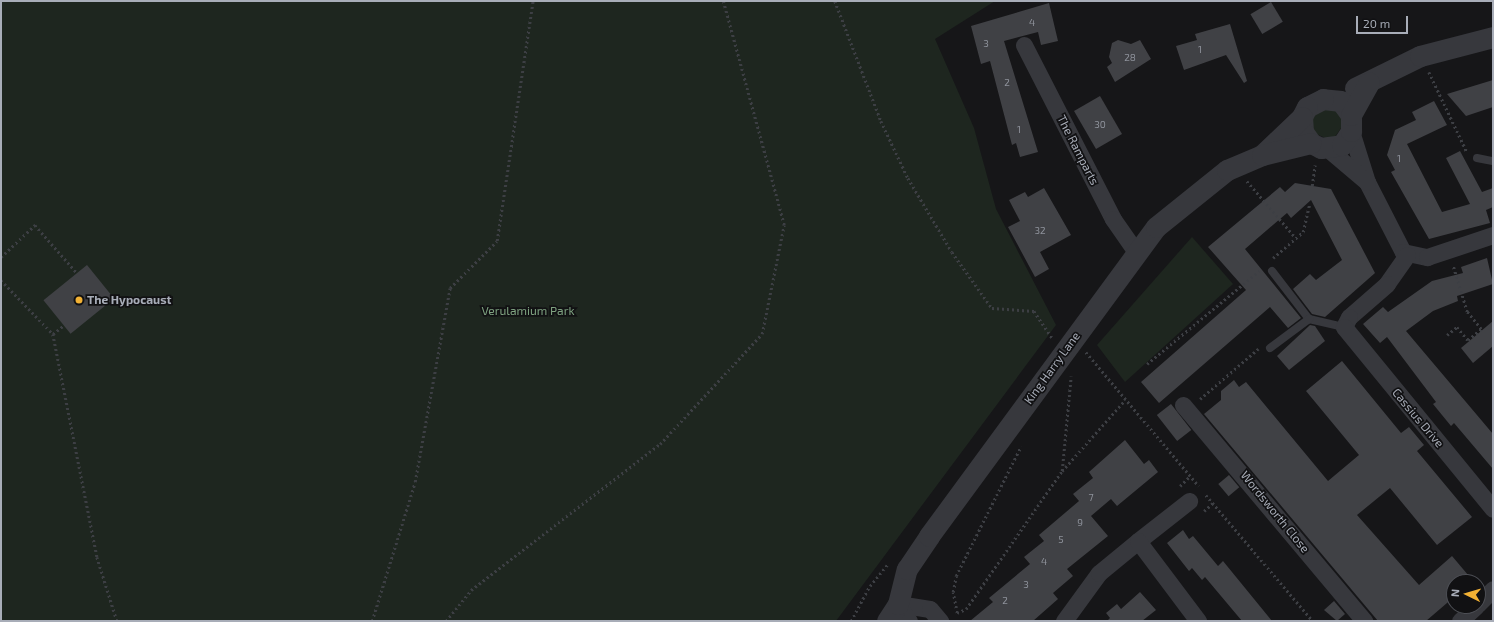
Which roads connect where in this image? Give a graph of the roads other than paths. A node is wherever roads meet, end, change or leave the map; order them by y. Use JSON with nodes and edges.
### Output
{"nodes":[{"id":1,"x":1493,"y":38,"type":"edge"},
{"id":2,"x":1024,"y":45,"type":"dead end"},
{"id":3,"x":1369,"y":83,"type":"junction"},
{"id":4,"x":1333,"y":98,"type":"junction"},
{"id":5,"x":1302,"y":117,"type":"junction"},
{"id":6,"x":1351,"y":123,"type":"junction"},
{"id":7,"x":1262,"y":155,"type":"junction"},
{"id":8,"x":1318,"y":156,"type":"junction"},
{"id":9,"x":1477,"y":158,"type":"road end"},
{"id":10,"x":1493,"y":162,"type":"edge"},
{"id":11,"x":1367,"y":182,"type":"junction"},
{"id":12,"x":1493,"y":235,"type":"edge"},
{"id":13,"x":1136,"y":252,"type":"junction"},
{"id":14,"x":1407,"y":255,"type":"junction"},
{"id":15,"x":1269,"y":268,"type":"road end"},
{"id":16,"x":1309,"y":319,"type":"junction"},
{"id":17,"x":1344,"y":327,"type":"junction"},
{"id":18,"x":1270,"y":348,"type":"road end"},
{"id":19,"x":1185,"y":408,"type":"road end"},
{"id":20,"x":1189,"y":501,"type":"dead end"},
{"id":21,"x":1493,"y":509,"type":"edge"},
{"id":22,"x":1138,"y":541,"type":"junction"},
{"id":23,"x":1467,"y":614,"type":"edge"},
{"id":24,"x":898,"y":615,"type":"edge"},
{"id":25,"x":948,"y":619,"type":"edge"},
{"id":26,"x":1064,"y":621,"type":"edge"},
{"id":27,"x":1198,"y":621,"type":"edge"},
{"id":28,"x":1364,"y":621,"type":"edge"},
{"id":29,"x":1460,"y":621,"type":"edge"}],
"edges":[{"from":1,"to":3,"type":"street"},
{"from":2,"to":13,"type":"street","name":"The Ramparts"},
{"from":3,"to":4,"type":"street"},
{"from":3,"to":6,"type":"street","name":"King Harry Lane"},
{"from":4,"to":5,"type":"street"},
{"from":4,"to":6,"type":"street"},
{"from":5,"to":7,"type":"street","name":"King Harry Lane"},
{"from":5,"to":8,"type":"street"},
{"from":6,"to":8,"type":"street","name":"King Harry Lane"},
{"from":6,"to":11,"type":"street"},
{"from":7,"to":8,"type":"street","name":"King Harry Lane"},
{"from":7,"to":13,"type":"street","name":"King Harry Lane"},
{"from":8,"to":11,"type":"street"},
{"from":9,"to":10,"type":"lane"},
{"from":11,"to":14,"type":"street"},
{"from":12,"to":14,"type":"street"},
{"from":13,"to":24,"type":"street","name":"King Harry Lane"},
{"from":14,"to":17,"type":"street"},
{"from":15,"to":16,"type":"lane"},
{"from":16,"to":17,"type":"lane"},
{"from":16,"to":18,"type":"lane"},
{"from":17,"to":21,"type":"street","name":"Cassius Drive"},
{"from":19,"to":28,"type":"street","name":"Wordsworth Close"},
{"from":20,"to":22,"type":"street"},
{"from":22,"to":26,"type":"street"},
{"from":22,"to":27,"type":"street"},
{"from":23,"to":29,"type":"street"},
{"from":24,"to":25,"type":"street"}]}
